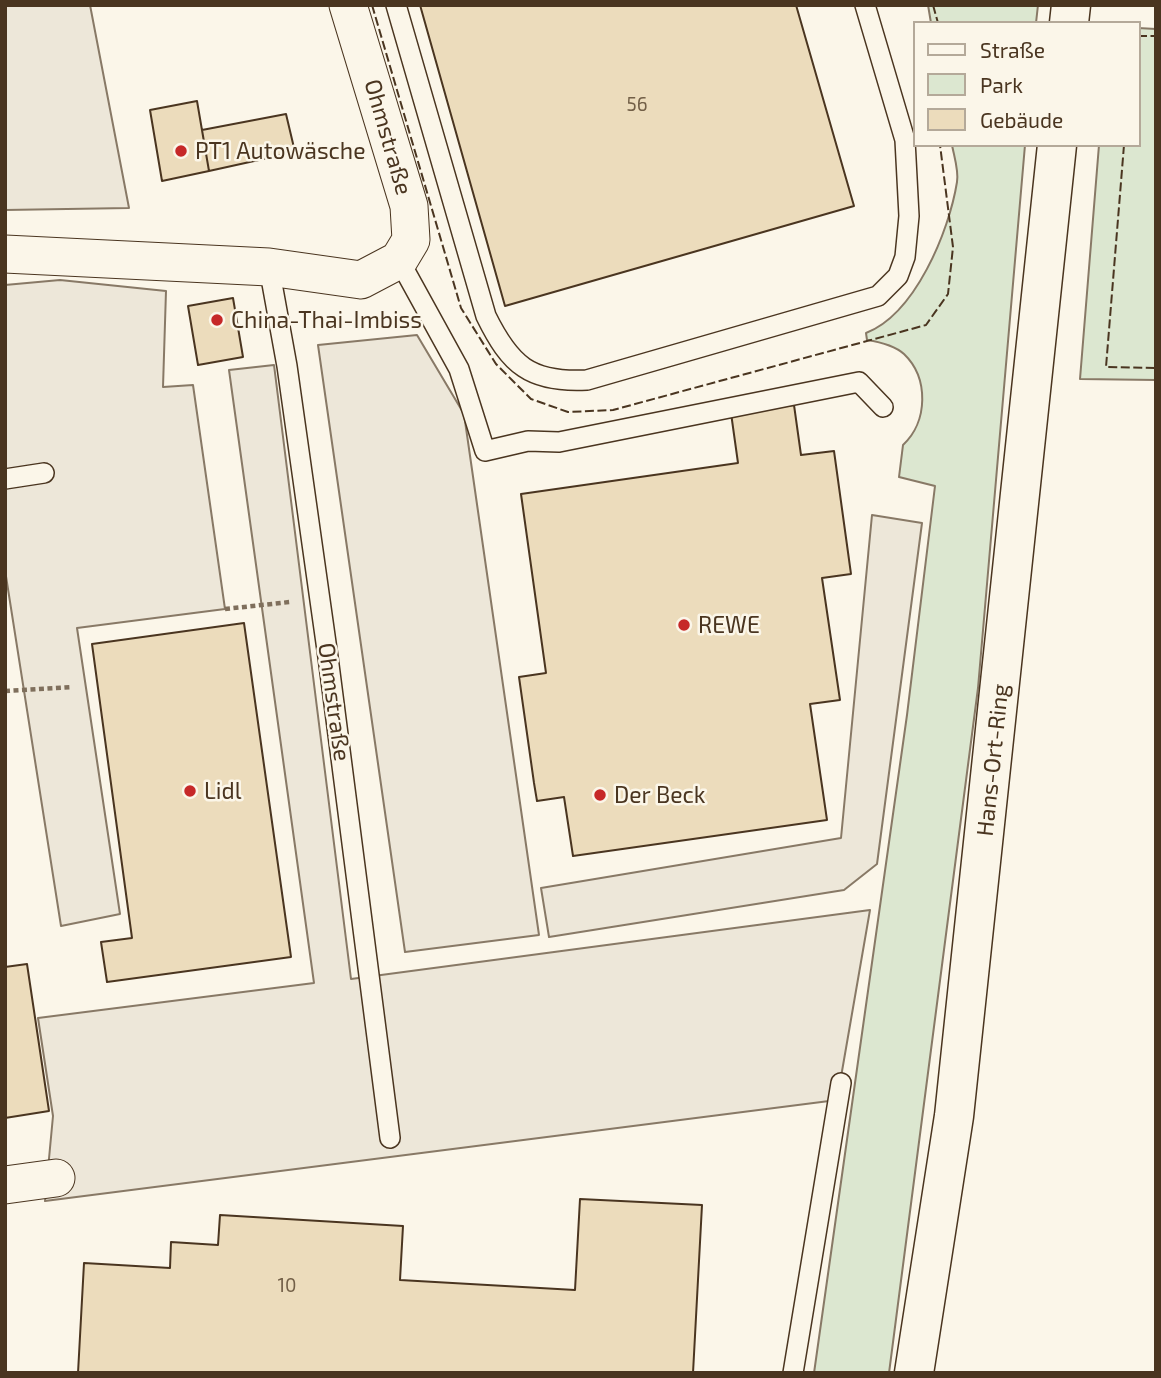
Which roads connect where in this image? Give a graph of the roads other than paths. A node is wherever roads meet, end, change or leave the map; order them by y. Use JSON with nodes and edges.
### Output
{"nodes":[{"id":1,"x":348,"y":5,"type":"edge"},
{"id":2,"x":396,"y":5,"type":"edge"},
{"id":3,"x":865,"y":5,"type":"edge"},
{"id":4,"x":1057,"y":147,"type":"edge"},
{"id":5,"x":5,"y":254,"type":"edge"},
{"id":6,"x":399,"y":260,"type":"junction"},
{"id":7,"x":269,"y":267,"type":"junction"},
{"id":8,"x":883,"y":407,"type":"dead end"},
{"id":9,"x":44,"y":473,"type":"dead end"},
{"id":10,"x":5,"y":479,"type":"edge"},
{"id":11,"x":841,"y":1083,"type":"dead end"},
{"id":12,"x":390,"y":1138,"type":"dead end"},
{"id":13,"x":56,"y":1178,"type":"dead end"},
{"id":14,"x":5,"y":1185,"type":"edge"},
{"id":15,"x":793,"y":1373,"type":"edge"},
{"id":16,"x":914,"y":1373,"type":"edge"}],
"edges":[{"from":1,"to":6,"type":"street","name":"Ohmstraße"},
{"from":2,"to":3,"type":"lane"},
{"from":4,"to":16,"type":"main road","name":"Hans-Ort-Ring"},
{"from":5,"to":7,"type":"street"},
{"from":6,"to":7,"type":"street"},
{"from":6,"to":8,"type":"lane"},
{"from":7,"to":12,"type":"lane","name":"Ohmstraße"},
{"from":9,"to":10,"type":"lane"},
{"from":11,"to":15,"type":"lane"},
{"from":13,"to":14,"type":"street"}]}
